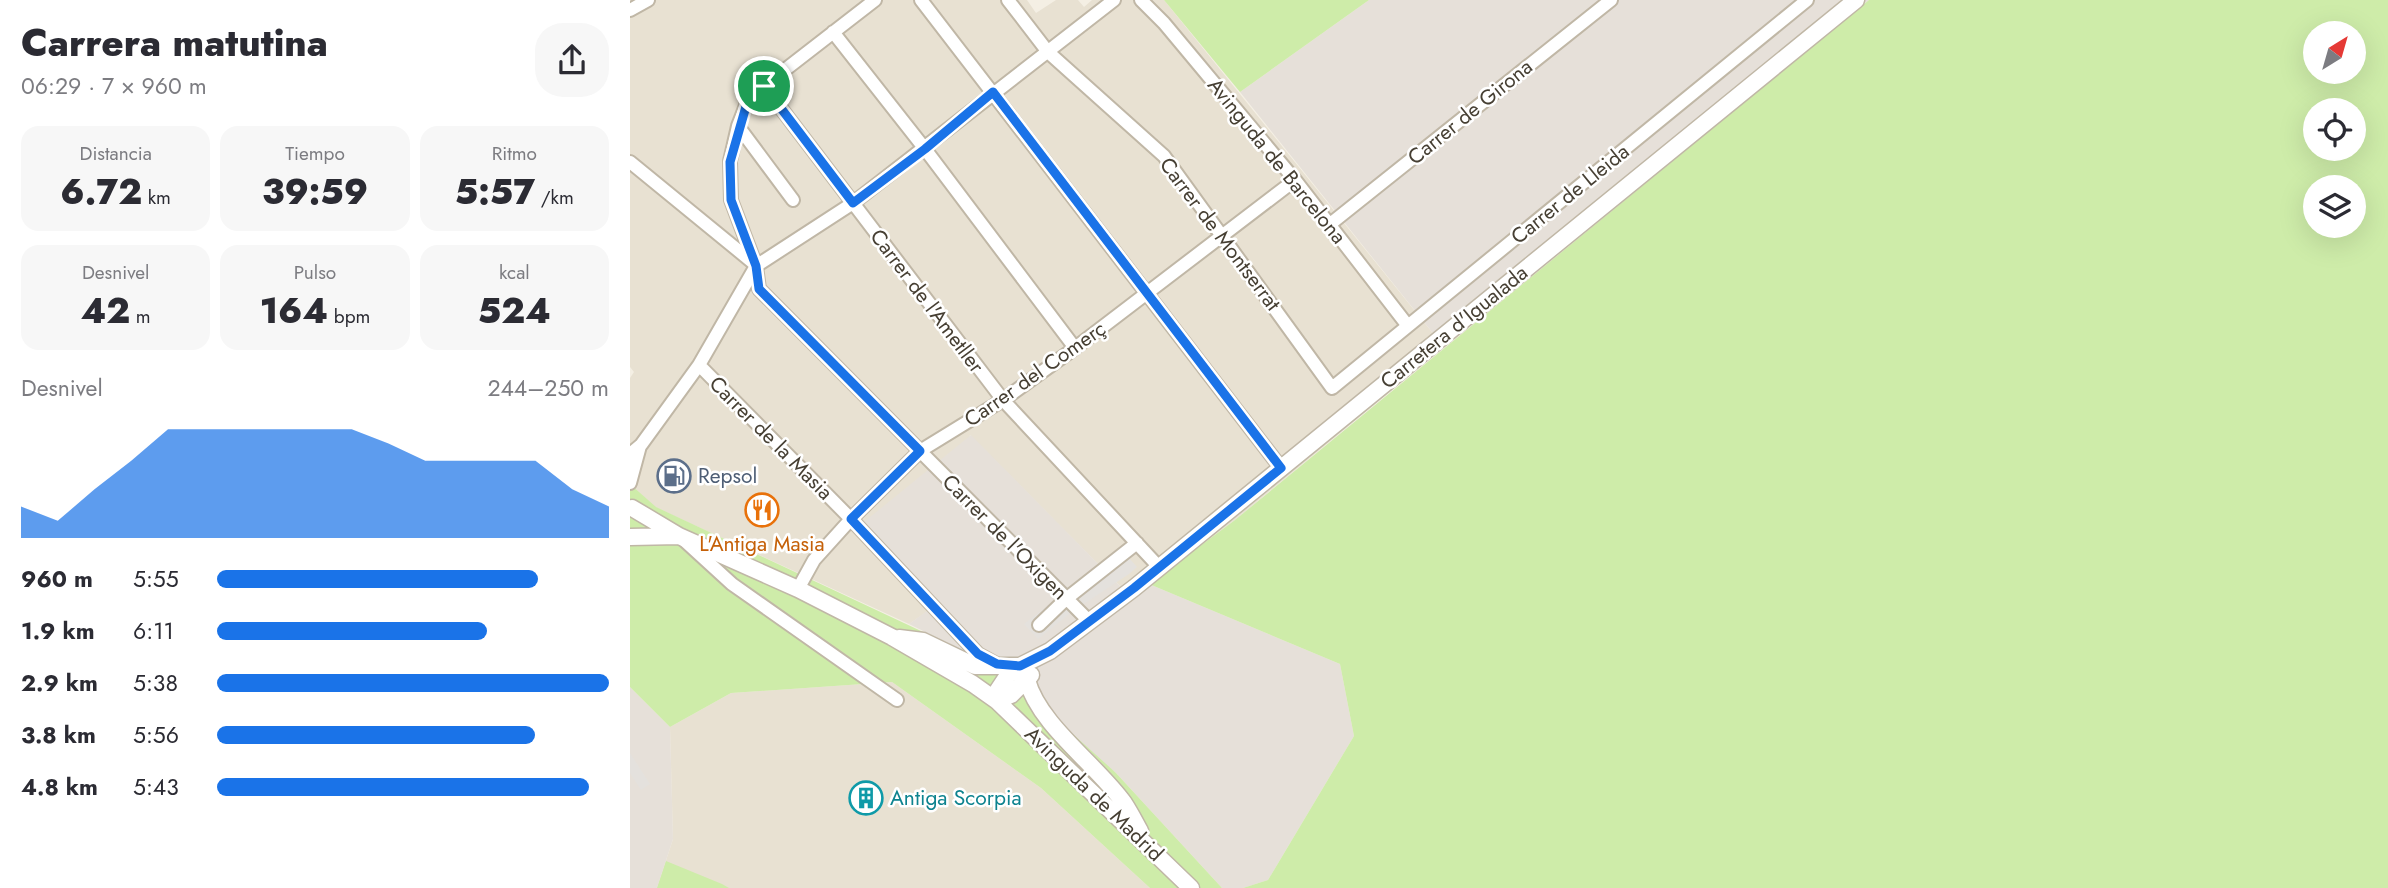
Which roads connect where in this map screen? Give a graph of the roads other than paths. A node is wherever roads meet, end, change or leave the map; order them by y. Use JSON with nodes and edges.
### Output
{"nodes":[{"id":1,"x":648,"y":0,"type":"edge"},
{"id":2,"x":876,"y":0,"type":"edge"},
{"id":3,"x":922,"y":0,"type":"edge"},
{"id":4,"x":1008,"y":0,"type":"edge"},
{"id":5,"x":1114,"y":0,"type":"edge"},
{"id":6,"x":1141,"y":0,"type":"edge"},
{"id":7,"x":1611,"y":0,"type":"edge"},
{"id":8,"x":1807,"y":0,"type":"edge"},
{"id":9,"x":1845,"y":3,"type":"edge"},
{"id":10,"x":630,"y":10,"type":"edge"},
{"id":11,"x":833,"y":32,"type":"junction"},
{"id":12,"x":1048,"y":52,"type":"junction"},
{"id":13,"x":764,"y":86,"type":"junction"},
{"id":14,"x":993,"y":92,"type":"junction"},
{"id":15,"x":738,"y":126,"type":"junction"},
{"id":16,"x":925,"y":149,"type":"junction"},
{"id":17,"x":630,"y":162,"type":"edge"},
{"id":18,"x":1295,"y":180,"type":"junction"},
{"id":19,"x":793,"y":200,"type":"dead end"},
{"id":20,"x":853,"y":203,"type":"junction"},
{"id":21,"x":1329,"y":225,"type":"junction"},
{"id":22,"x":1222,"y":236,"type":"junction"},
{"id":23,"x":756,"y":266,"type":"junction"},
{"id":24,"x":1147,"y":293,"type":"junction"},
{"id":25,"x":1408,"y":326,"type":"junction"},
{"id":26,"x":1075,"y":348,"type":"junction"},
{"id":27,"x":699,"y":365,"type":"junction"},
{"id":28,"x":1332,"y":388,"type":"joint"},
{"id":29,"x":1003,"y":400,"type":"junction"},
{"id":30,"x":640,"y":445,"type":"junction"},
{"id":31,"x":920,"y":451,"type":"junction"},
{"id":32,"x":630,"y":454,"type":"edge"},
{"id":33,"x":1281,"y":468,"type":"junction"},
{"id":34,"x":630,"y":483,"type":"edge"},
{"id":35,"x":631,"y":511,"type":"edge"},
{"id":36,"x":851,"y":519,"type":"junction"},
{"id":37,"x":679,"y":536,"type":"junction"},
{"id":38,"x":630,"y":537,"type":"edge"},
{"id":39,"x":1137,"y":543,"type":"junction"},
{"id":40,"x":1159,"y":567,"type":"junction"},
{"id":41,"x":798,"y":589,"type":"junction"},
{"id":42,"x":1066,"y":598,"type":"junction"},
{"id":43,"x":1090,"y":622,"type":"junction"},
{"id":44,"x":1039,"y":625,"type":"dead end"},
{"id":45,"x":892,"y":637,"type":"junction"},
{"id":46,"x":997,"y":664,"type":"junction"},
{"id":47,"x":1020,"y":673,"type":"junction"},
{"id":48,"x":897,"y":700,"type":"dead end"},
{"id":49,"x":997,"y":701,"type":"junction"},
{"id":50,"x":1148,"y":846,"type":"junction"},
{"id":51,"x":1191,"y":888,"type":"edge"}],
"edges":[{"from":1,"to":10,"type":"street"},
{"from":2,"to":11,"type":"street","name":"Carrer de l'Oxigen"},
{"from":3,"to":14,"type":"street"},
{"from":4,"to":12,"type":"street","name":"Carrer de Montserrat"},
{"from":5,"to":12,"type":"street"},
{"from":6,"to":18,"type":"street","name":"Avinguda de Barcelona"},
{"from":7,"to":21,"type":"street","name":"Carrer de Girona"},
{"from":8,"to":25,"type":"street","name":"Carrer de Lleida"},
{"from":9,"to":33,"type":"street","name":"Carretera d'Igualada"},
{"from":11,"to":13,"type":"street","name":"Carrer de l'Oxigen"},
{"from":11,"to":16,"type":"street"},
{"from":12,"to":14,"type":"street"},
{"from":12,"to":22,"type":"street","name":"Carrer de Montserrat"},
{"from":13,"to":15,"type":"street","name":"Carrer de l'Oxigen"},
{"from":13,"to":20,"type":"street","name":"Carrer de l'Ametller"},
{"from":14,"to":16,"type":"street"},
{"from":14,"to":24,"type":"street"},
{"from":15,"to":19,"type":"street"},
{"from":15,"to":23,"type":"street","name":"Carrer de l'Oxigen"},
{"from":16,"to":20,"type":"street"},
{"from":16,"to":26,"type":"street"},
{"from":17,"to":23,"type":"street"},
{"from":18,"to":21,"type":"street","name":"Avinguda de Barcelona"},
{"from":18,"to":22,"type":"street","name":"Carrer del Comerç"},
{"from":20,"to":23,"type":"street"},
{"from":20,"to":29,"type":"street","name":"Carrer de l'Ametller"},
{"from":21,"to":25,"type":"street","name":"Avinguda de Barcelona"},
{"from":22,"to":24,"type":"street","name":"Carrer del Comerç"},
{"from":22,"to":28,"type":"street","name":"Carrer de Montserrat"},
{"from":23,"to":27,"type":"street"},
{"from":23,"to":31,"type":"street","name":"Carrer de l'Oxigen"},
{"from":24,"to":26,"type":"street","name":"Carrer del Comerç"},
{"from":24,"to":33,"type":"street"},
{"from":25,"to":28,"type":"street","name":"Carrer de Lleida"},
{"from":26,"to":29,"type":"street","name":"Carrer del Comerç"},
{"from":27,"to":30,"type":"street"},
{"from":27,"to":36,"type":"street","name":"Carrer de la Masia"},
{"from":29,"to":31,"type":"street","name":"Carrer del Comerç"},
{"from":29,"to":39,"type":"street","name":"Carrer de l'Ametller"},
{"from":30,"to":32,"type":"street"},
{"from":30,"to":34,"type":"street"},
{"from":31,"to":36,"type":"street","name":"Carrer del Comerç"},
{"from":31,"to":42,"type":"street","name":"Carrer de l'Oxigen"},
{"from":33,"to":40,"type":"street","name":"Carretera d'Igualada"},
{"from":35,"to":37,"type":"street"},
{"from":36,"to":41,"type":"street","name":"Carrer del Comerç"},
{"from":36,"to":46,"type":"street","name":"Carrer de la Masia"},
{"from":37,"to":38,"type":"street"},
{"from":37,"to":41,"type":"street"},
{"from":37,"to":48,"type":"street"},
{"from":39,"to":40,"type":"street","name":"Carrer de l'Ametller"},
{"from":39,"to":42,"type":"street"},
{"from":40,"to":43,"type":"street","name":"Carretera d'Igualada"},
{"from":41,"to":45,"type":"street"},
{"from":42,"to":43,"type":"street","name":"Carrer de l'Oxigen"},
{"from":42,"to":44,"type":"street"},
{"from":43,"to":47,"type":"street","name":"Carretera d'Igualada"},
{"from":45,"to":46,"type":"street"},
{"from":45,"to":49,"type":"street","name":"Avinguda de Madrid"},
{"from":46,"to":47,"type":"street"},
{"from":47,"to":49,"type":"street","name":"Carretera d'Igualada"},
{"from":47,"to":50,"type":"street"},
{"from":49,"to":50,"type":"street","name":"Avinguda de Madrid"},
{"from":50,"to":51,"type":"street","name":"Avinguda de Madrid"}]}
